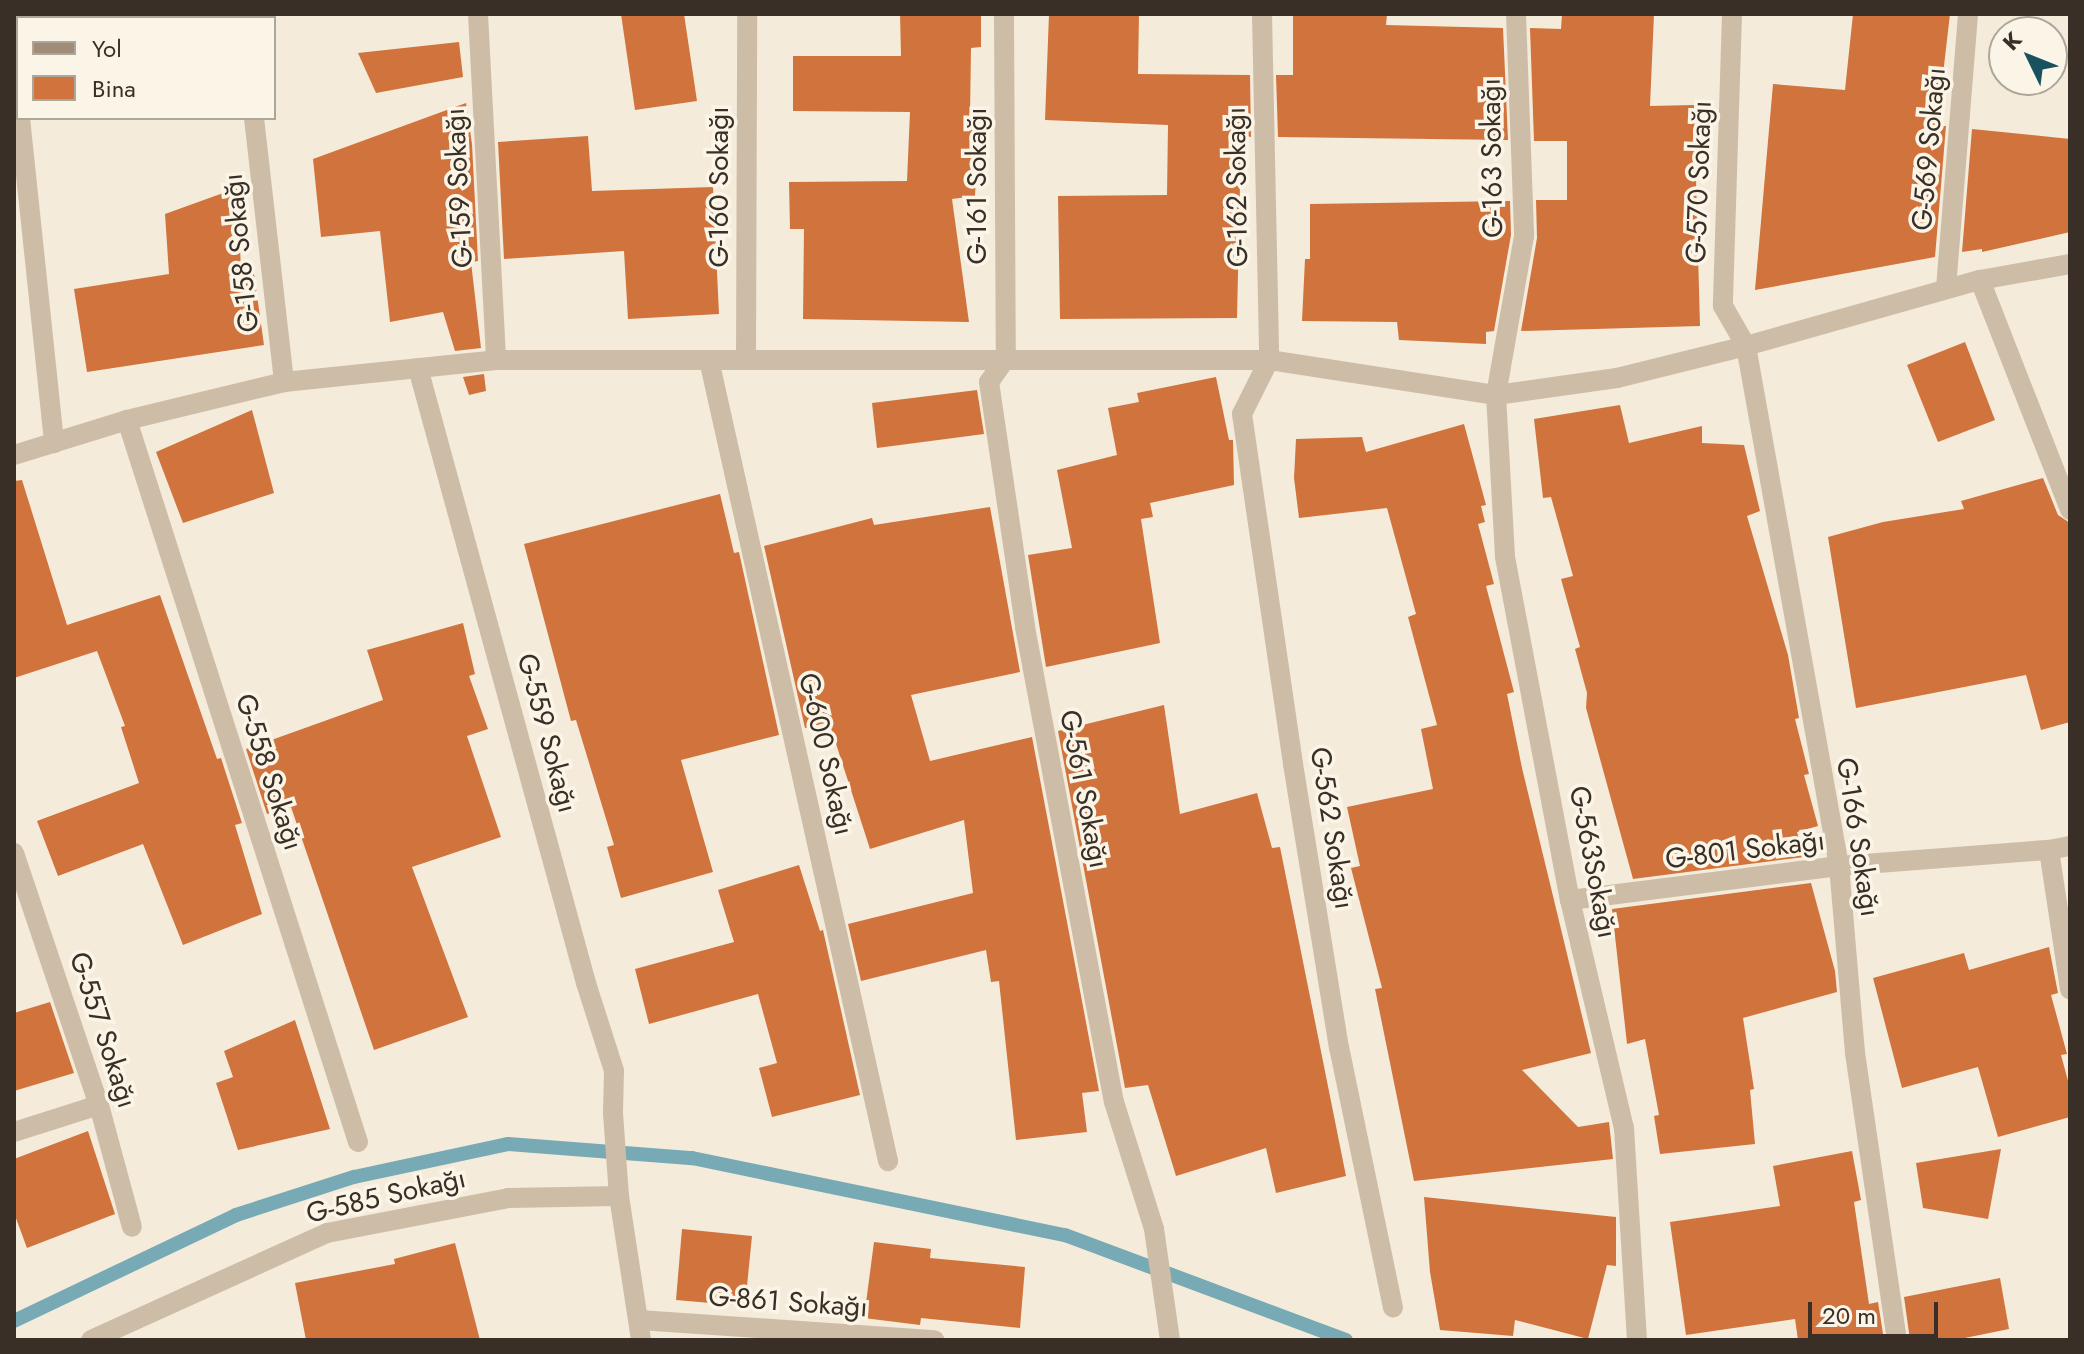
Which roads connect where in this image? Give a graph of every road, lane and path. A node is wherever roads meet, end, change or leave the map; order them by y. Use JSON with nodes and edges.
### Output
{"nodes":[{"id":1,"x":478,"y":14,"type":"edge"},
{"id":2,"x":747,"y":14,"type":"edge"},
{"id":3,"x":1004,"y":14,"type":"edge"},
{"id":4,"x":1262,"y":14,"type":"edge"},
{"id":5,"x":1516,"y":14,"type":"edge"},
{"id":6,"x":1732,"y":14,"type":"edge"},
{"id":7,"x":1968,"y":14,"type":"edge"},
{"id":8,"x":20,"y":120,"type":"edge"},
{"id":9,"x":254,"y":120,"type":"edge"},
{"id":10,"x":2070,"y":264,"type":"edge"},
{"id":11,"x":1980,"y":280,"type":"junction"},
{"id":12,"x":1946,"y":288,"type":"junction"},
{"id":13,"x":1746,"y":346,"type":"junction"},
{"id":14,"x":1006,"y":358,"type":"junction"},
{"id":15,"x":496,"y":360,"type":"junction"},
{"id":16,"x":709,"y":360,"type":"junction"},
{"id":17,"x":746,"y":360,"type":"junction"},
{"id":18,"x":1269,"y":360,"type":"junction"},
{"id":19,"x":418,"y":368,"type":"junction"},
{"id":20,"x":284,"y":382,"type":"junction"},
{"id":21,"x":1496,"y":395,"type":"junction"},
{"id":22,"x":127,"y":420,"type":"junction"},
{"id":23,"x":54,"y":443,"type":"junction"},
{"id":24,"x":14,"y":455,"type":"edge"},
{"id":25,"x":2070,"y":510,"type":"edge"},
{"id":26,"x":2070,"y":846,"type":"edge"},
{"id":27,"x":2049,"y":850,"type":"junction"},
{"id":28,"x":14,"y":853,"type":"edge"},
{"id":29,"x":1839,"y":866,"type":"junction"},
{"id":30,"x":20,"y":890,"type":"edge"},
{"id":31,"x":1570,"y":900,"type":"junction"},
{"id":32,"x":2070,"y":989,"type":"edge"},
{"id":33,"x":99,"y":1105,"type":"junction"},
{"id":34,"x":14,"y":1132,"type":"edge"},
{"id":35,"x":358,"y":1142,"type":"dead end"},
{"id":36,"x":888,"y":1161,"type":"dead end"},
{"id":37,"x":619,"y":1196,"type":"junction"},
{"id":38,"x":132,"y":1227,"type":"dead end"},
{"id":39,"x":1393,"y":1307,"type":"dead end"},
{"id":40,"x":640,"y":1330,"type":"edge"},
{"id":41,"x":91,"y":1340,"type":"edge"},
{"id":42,"x":934,"y":1340,"type":"edge"},
{"id":43,"x":1170,"y":1340,"type":"edge"},
{"id":44,"x":1637,"y":1340,"type":"edge"},
{"id":45,"x":1897,"y":1340,"type":"edge"}],
"edges":[{"from":1,"to":15,"type":"street","name":"G-159 Sokağı"},
{"from":2,"to":17,"type":"street","name":"G-160 Sokağı"},
{"from":3,"to":14,"type":"street","name":"G-161 Sokağı"},
{"from":4,"to":18,"type":"street","name":"G-162 Sokağı"},
{"from":5,"to":21,"type":"street","name":"G-163 Sokağı"},
{"from":6,"to":13,"type":"street","name":"G-570 Sokağı"},
{"from":7,"to":12,"type":"street","name":"G-569 Sokağı"},
{"from":8,"to":23,"type":"street"},
{"from":9,"to":20,"type":"street","name":"G-158 Sokağı"},
{"from":10,"to":11,"type":"street"},
{"from":11,"to":12,"type":"street"},
{"from":11,"to":25,"type":"street"},
{"from":12,"to":13,"type":"street"},
{"from":13,"to":21,"type":"street"},
{"from":13,"to":29,"type":"street","name":"G-166 Sokağı"},
{"from":14,"to":17,"type":"street"},
{"from":14,"to":18,"type":"street"},
{"from":14,"to":43,"type":"street","name":"G-561 Sokağı"},
{"from":15,"to":16,"type":"street"},
{"from":15,"to":19,"type":"street"},
{"from":16,"to":17,"type":"street"},
{"from":16,"to":36,"type":"street","name":"G-600 Sokağı"},
{"from":18,"to":21,"type":"street"},
{"from":18,"to":39,"type":"street","name":"G-562 Sokağı"},
{"from":19,"to":20,"type":"street"},
{"from":19,"to":37,"type":"street","name":"G-559 Sokağı"},
{"from":20,"to":22,"type":"street"},
{"from":21,"to":31,"type":"street","name":"G-563Sokağı"},
{"from":22,"to":23,"type":"street"},
{"from":22,"to":35,"type":"street","name":"G-558 Sokağı"},
{"from":23,"to":24,"type":"street"},
{"from":26,"to":27,"type":"street","name":"G-801 Sokağı"},
{"from":27,"to":29,"type":"street","name":"G-801 Sokağı"},
{"from":27,"to":32,"type":"street"},
{"from":28,"to":30,"type":"street","name":"G-557 Sokağı"},
{"from":29,"to":31,"type":"street","name":"G-801 Sokağı"},
{"from":29,"to":45,"type":"street","name":"G-166 Sokağı"},
{"from":30,"to":33,"type":"street","name":"G-557 Sokağı"},
{"from":31,"to":44,"type":"street","name":"G-563Sokağı"},
{"from":33,"to":34,"type":"street"},
{"from":33,"to":38,"type":"street","name":"G-557 Sokağı"},
{"from":37,"to":40,"type":"street","name":"G-559 Sokağı"},
{"from":37,"to":41,"type":"street","name":"G-585 Sokağı"},
{"from":40,"to":42,"type":"street","name":"G-861 Sokağı"}]}
